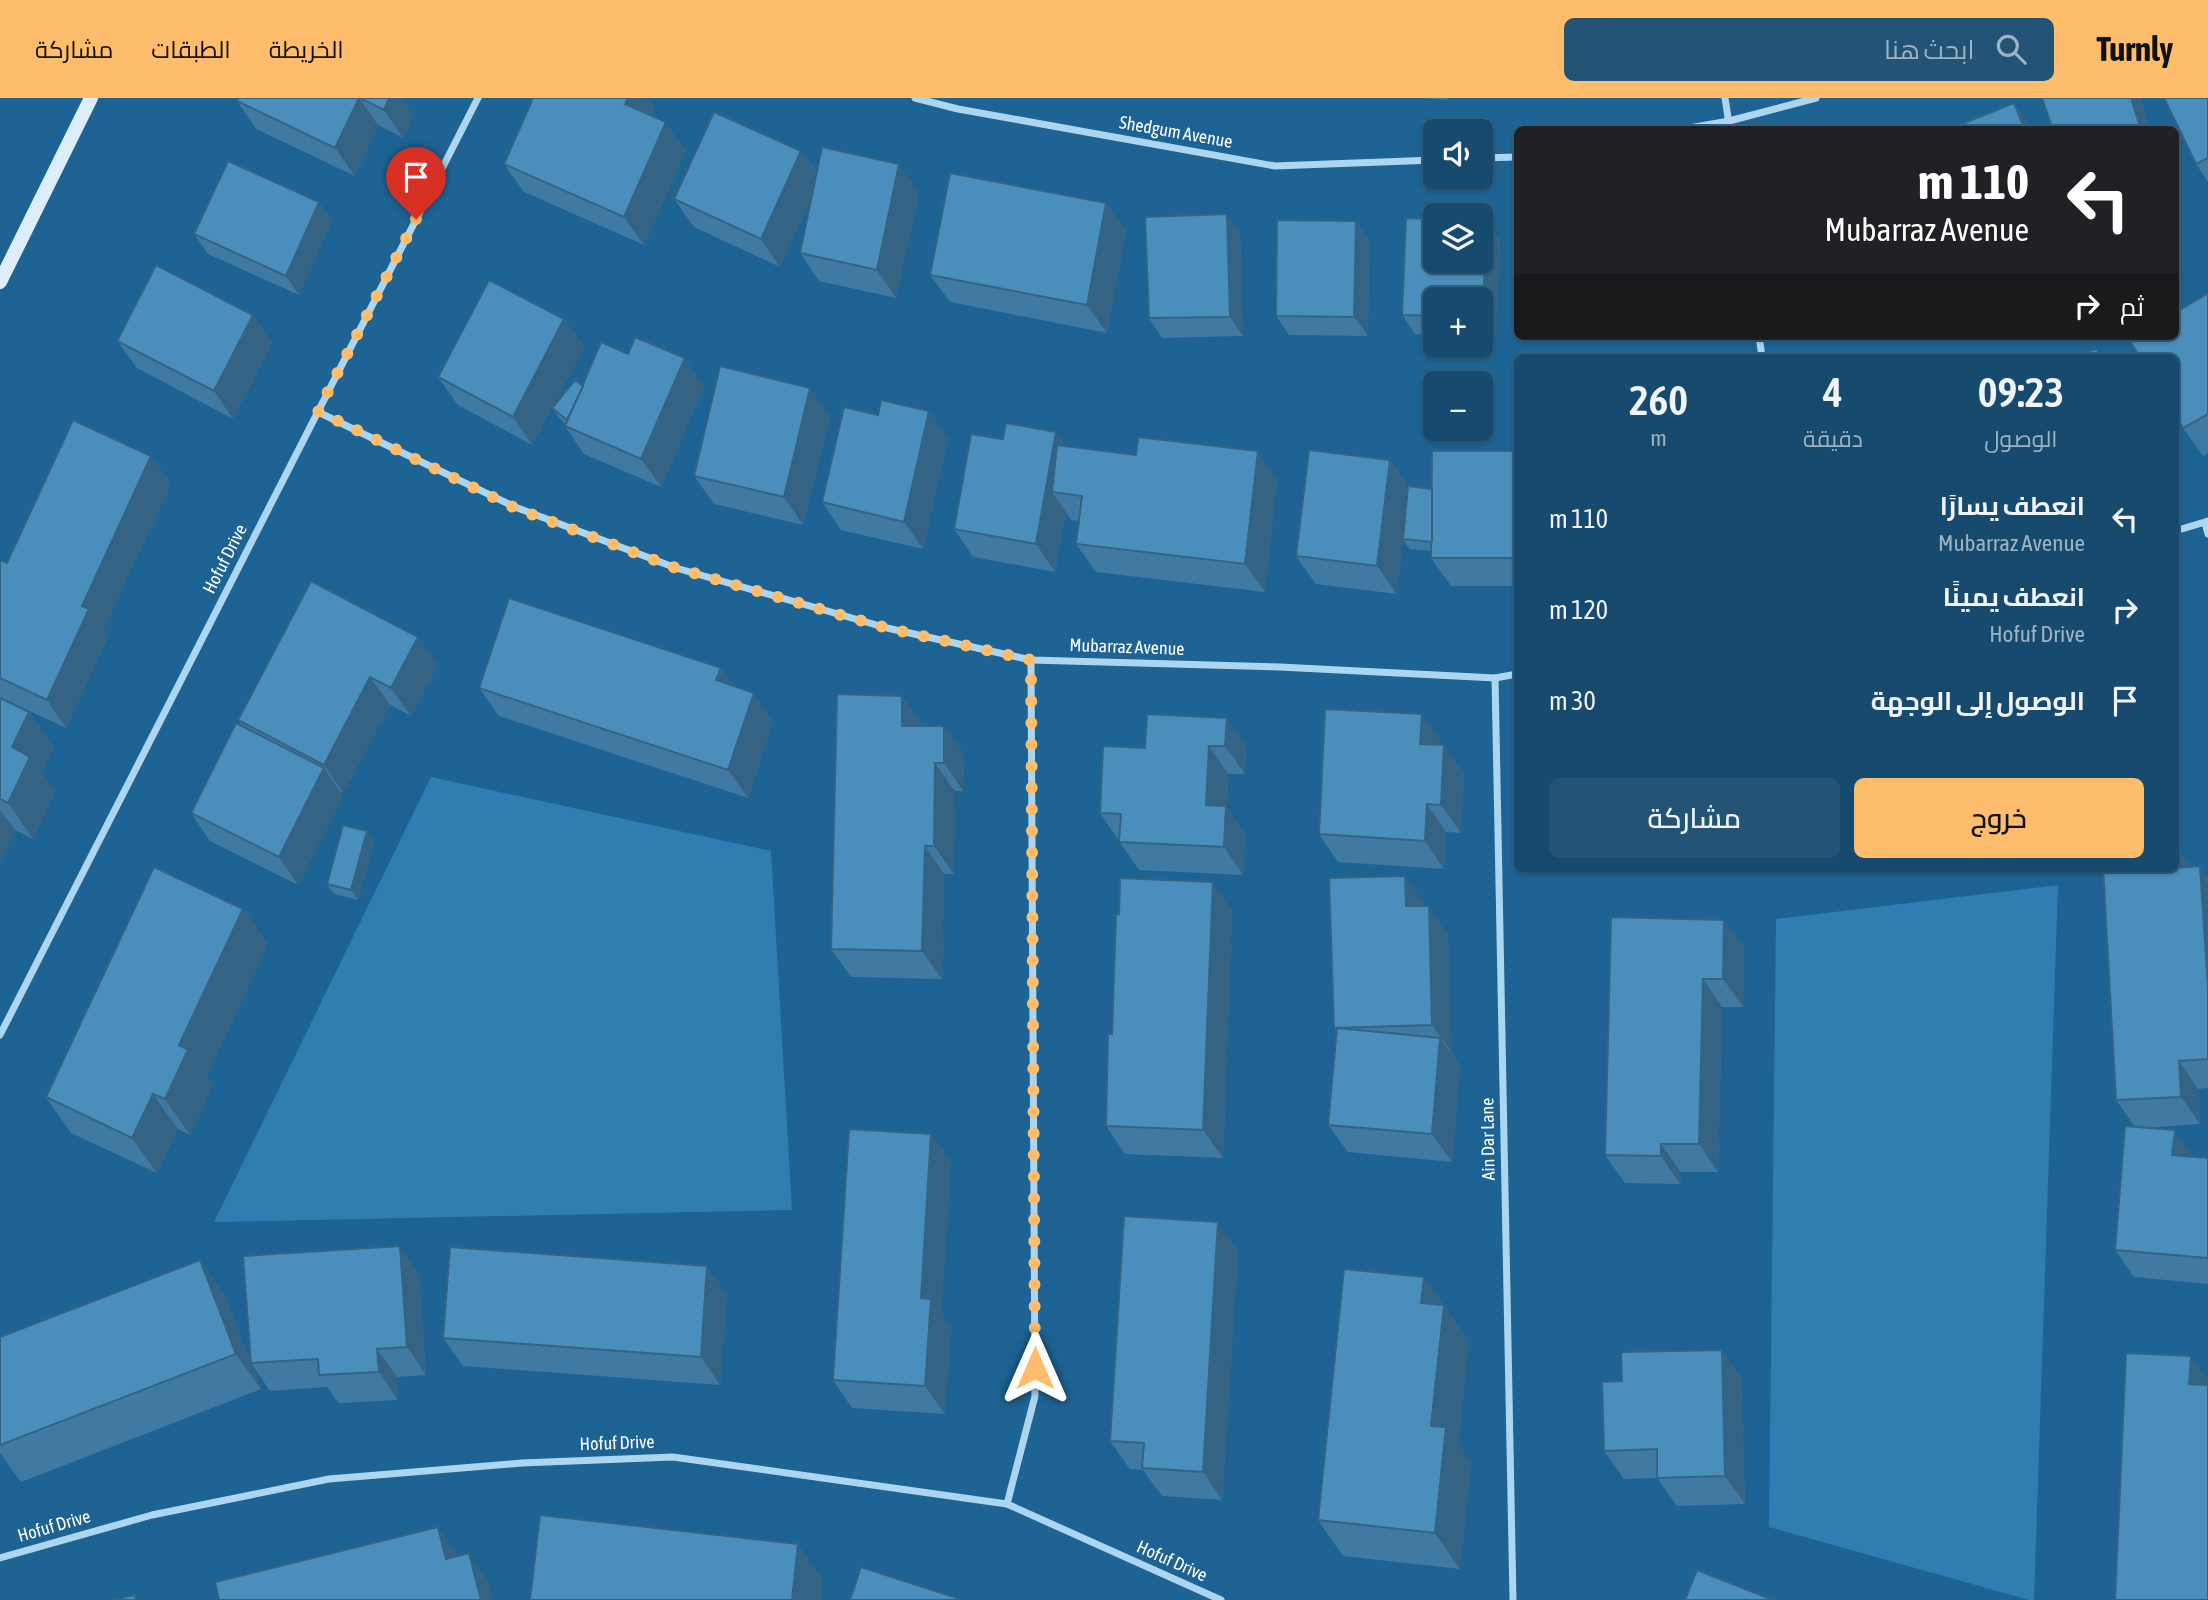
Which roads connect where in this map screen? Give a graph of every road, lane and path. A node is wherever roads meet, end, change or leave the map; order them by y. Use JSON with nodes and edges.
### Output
{"nodes":[{"id":1,"x":91,"y":98,"type":"edge"},
{"id":2,"x":478,"y":98,"type":"edge"},
{"id":3,"x":915,"y":98,"type":"edge"},
{"id":4,"x":1725,"y":98,"type":"edge"},
{"id":5,"x":1816,"y":98,"type":"edge"},
{"id":6,"x":1729,"y":125,"type":"edge"},
{"id":7,"x":1514,"y":156,"type":"edge"},
{"id":8,"x":1493,"y":157,"type":"edge"},
{"id":9,"x":1423,"y":160,"type":"edge"},
{"id":10,"x":0,"y":282,"type":"edge"},
{"id":11,"x":318,"y":411,"type":"junction"},
{"id":12,"x":2206,"y":522,"type":"edge"},
{"id":13,"x":2179,"y":530,"type":"edge"},
{"id":14,"x":2208,"y":534,"type":"edge"},
{"id":15,"x":1031,"y":660,"type":"junction"},
{"id":16,"x":1514,"y":675,"type":"edge"},
{"id":17,"x":1496,"y":678,"type":"junction"},
{"id":18,"x":0,"y":1035,"type":"edge"},
{"id":19,"x":1007,"y":1504,"type":"junction"},
{"id":20,"x":0,"y":1558,"type":"edge"},
{"id":21,"x":1222,"y":1600,"type":"edge"},
{"id":22,"x":1513,"y":1600,"type":"edge"}],
"edges":[{"from":1,"to":10,"type":"main road"},
{"from":2,"to":11,"type":"street","name":"Hofuf Drive"},
{"from":3,"to":9,"type":"street","name":"Shedgum Avenue"},
{"from":4,"to":6,"type":"street"},
{"from":5,"to":6,"type":"street"},
{"from":7,"to":8,"type":"street"},
{"from":11,"to":15,"type":"street","name":"Mubarraz Avenue"},
{"from":11,"to":18,"type":"street","name":"Hofuf Drive"},
{"from":12,"to":13,"type":"street"},
{"from":12,"to":14,"type":"street"},
{"from":15,"to":17,"type":"street","name":"Mubarraz Avenue"},
{"from":15,"to":19,"type":"street"},
{"from":16,"to":17,"type":"street","name":"Mubarraz Avenue"},
{"from":17,"to":22,"type":"street","name":"Ain Dar Lane"},
{"from":19,"to":20,"type":"street","name":"Hofuf Drive"},
{"from":19,"to":21,"type":"street","name":"Hofuf Drive"}]}
